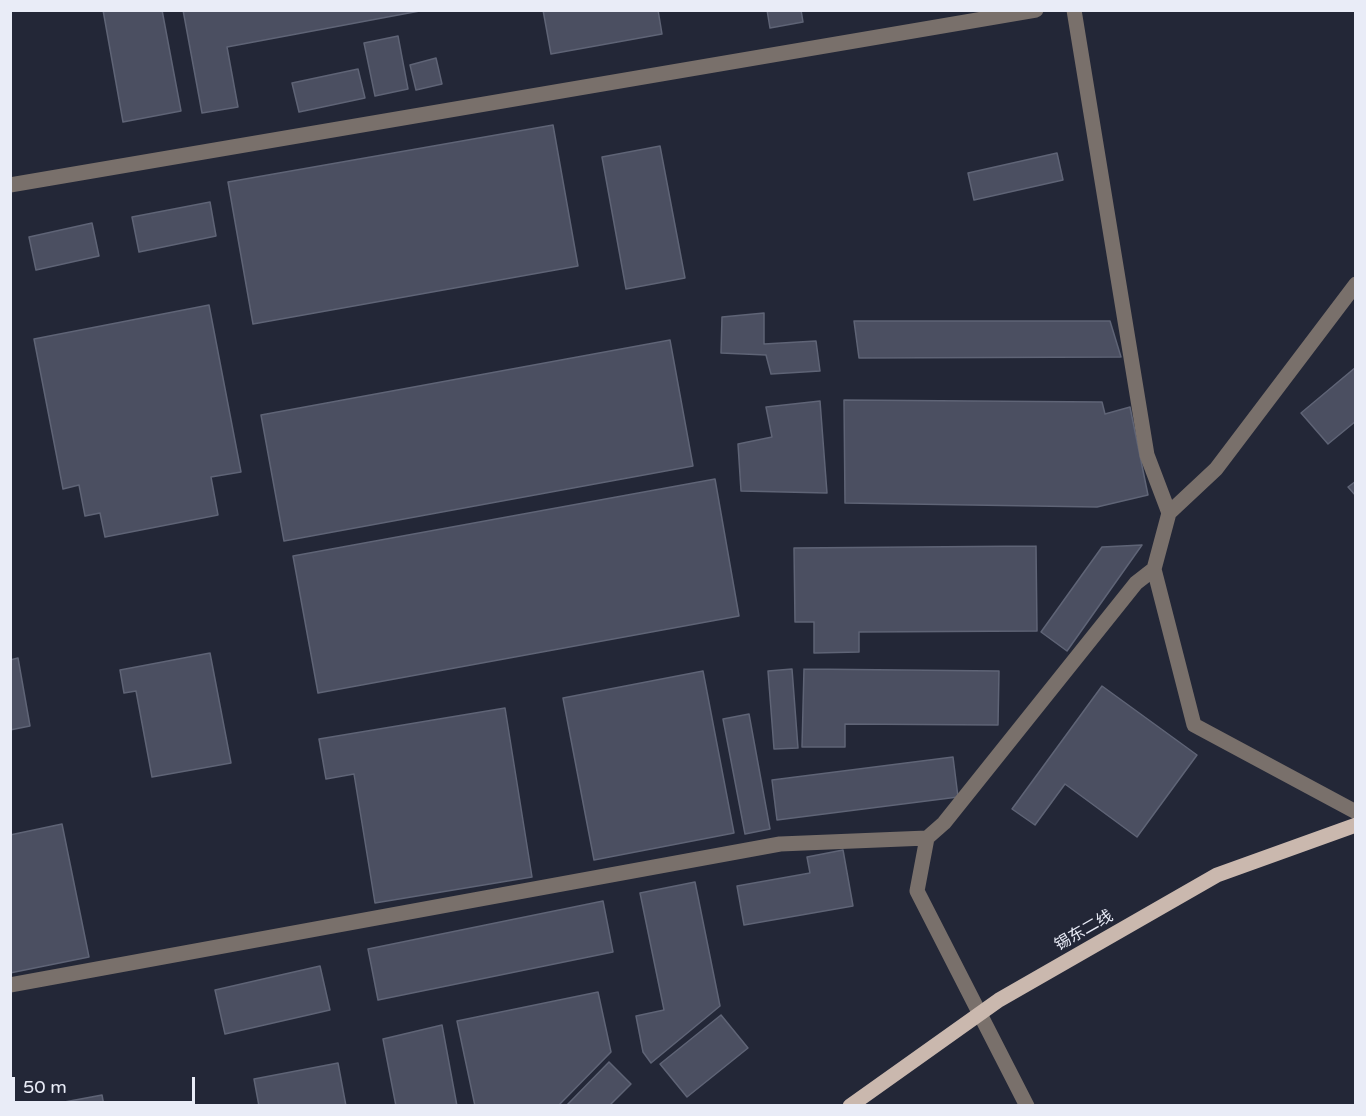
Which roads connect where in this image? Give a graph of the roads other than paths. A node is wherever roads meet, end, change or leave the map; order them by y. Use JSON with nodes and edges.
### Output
{"nodes":[{"id":1,"x":1036,"y":10,"type":"edge"},
{"id":2,"x":1074,"y":10,"type":"edge"},
{"id":3,"x":10,"y":185,"type":"edge"},
{"id":4,"x":1356,"y":284,"type":"edge"},
{"id":5,"x":1169,"y":513,"type":"junction"},
{"id":6,"x":1154,"y":569,"type":"junction"},
{"id":7,"x":1356,"y":812,"type":"edge"},
{"id":8,"x":1356,"y":825,"type":"edge"},
{"id":9,"x":927,"y":838,"type":"junction"},
{"id":10,"x":10,"y":985,"type":"edge"},
{"id":11,"x":982,"y":1013,"type":"junction"},
{"id":12,"x":850,"y":1106,"type":"edge"},
{"id":13,"x":1027,"y":1106,"type":"edge"}],
"edges":[{"from":1,"to":3,"type":"street"},
{"from":2,"to":5,"type":"street"},
{"from":4,"to":5,"type":"street"},
{"from":5,"to":6,"type":"street"},
{"from":6,"to":7,"type":"street"},
{"from":6,"to":9,"type":"street"},
{"from":8,"to":11,"type":"main road","name":"锡东二线"},
{"from":9,"to":10,"type":"street"},
{"from":9,"to":11,"type":"street"},
{"from":11,"to":12,"type":"main road","name":"锡东二线"},
{"from":11,"to":13,"type":"street"}]}
